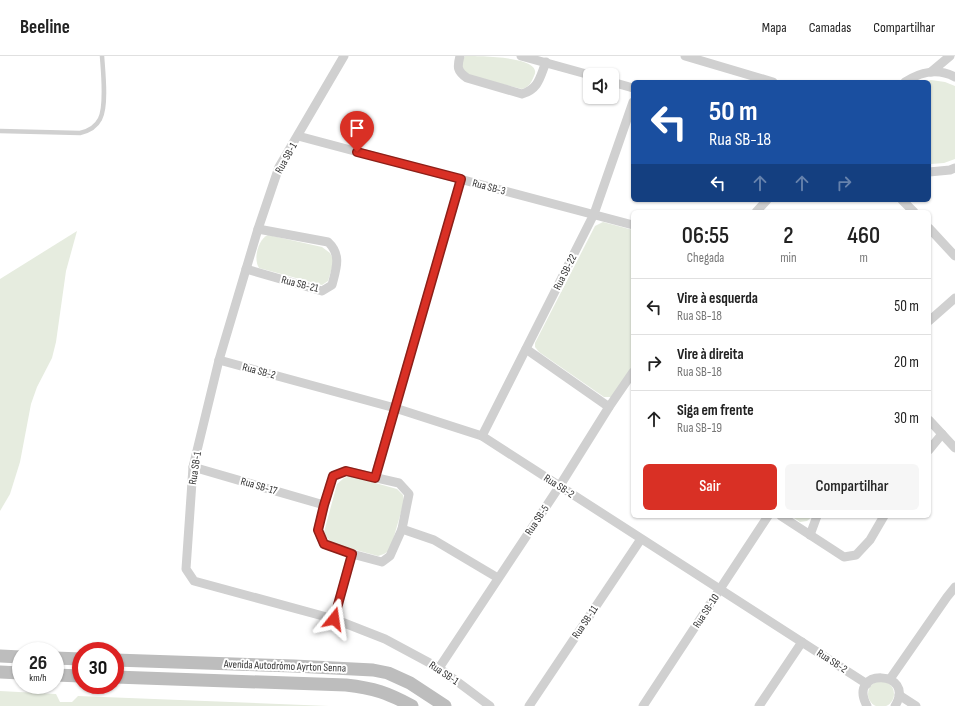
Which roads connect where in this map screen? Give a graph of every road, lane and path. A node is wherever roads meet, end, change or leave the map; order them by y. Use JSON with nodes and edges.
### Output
{"nodes":[{"id":1,"x":102,"y":56,"type":"edge"},
{"id":2,"x":344,"y":56,"type":"edge"},
{"id":3,"x":460,"y":56,"type":"edge"},
{"id":4,"x":521,"y":56,"type":"edge"},
{"id":5,"x":685,"y":56,"type":"edge"},
{"id":6,"x":950,"y":56,"type":"edge"},
{"id":7,"x":546,"y":62,"type":"junction"},
{"id":8,"x":931,"y":72,"type":"junction"},
{"id":9,"x":583,"y":73,"type":"edge"},
{"id":10,"x":955,"y":77,"type":"edge"},
{"id":11,"x":766,"y":80,"type":"edge"},
{"id":12,"x":908,"y":80,"type":"edge"},
{"id":13,"x":619,"y":84,"type":"edge"},
{"id":14,"x":631,"y":87,"type":"edge"},
{"id":15,"x":631,"y":108,"type":"edge"},
{"id":16,"x":0,"y":131,"type":"edge"},
{"id":17,"x":298,"y":136,"type":"junction"},
{"id":18,"x":955,"y":168,"type":"edge"},
{"id":19,"x":931,"y":173,"type":"edge"},
{"id":20,"x":461,"y":179,"type":"junction"},
{"id":21,"x":766,"y":202,"type":"edge"},
{"id":22,"x":758,"y":210,"type":"edge"},
{"id":23,"x":594,"y":214,"type":"junction"},
{"id":24,"x":631,"y":224,"type":"edge"},
{"id":25,"x":258,"y":229,"type":"junction"},
{"id":26,"x":931,"y":230,"type":"edge"},
{"id":27,"x":955,"y":256,"type":"edge"},
{"id":28,"x":246,"y":270,"type":"junction"},
{"id":29,"x":955,"y":298,"type":"edge"},
{"id":30,"x":931,"y":319,"type":"edge"},
{"id":31,"x":526,"y":348,"type":"junction"},
{"id":32,"x":219,"y":360,"type":"junction"},
{"id":33,"x":631,"y":375,"type":"edge"},
{"id":34,"x":609,"y":407,"type":"junction"},
{"id":35,"x":395,"y":408,"type":"junction"},
{"id":36,"x":931,"y":422,"type":"edge"},
{"id":37,"x":942,"y":434,"type":"junction"},
{"id":38,"x":482,"y":436,"type":"junction"},
{"id":39,"x":931,"y":448,"type":"edge"},
{"id":40,"x":955,"y":448,"type":"edge"},
{"id":41,"x":193,"y":467,"type":"junction"},
{"id":42,"x":375,"y":478,"type":"junction"},
{"id":43,"x":559,"y":487,"type":"junction"},
{"id":44,"x":324,"y":505,"type":"junction"},
{"id":45,"x":767,"y":518,"type":"edge"},
{"id":46,"x":784,"y":518,"type":"edge"},
{"id":47,"x":816,"y":518,"type":"edge"},
{"id":48,"x":883,"y":518,"type":"edge"},
{"id":49,"x":402,"y":529,"type":"junction"},
{"id":50,"x":810,"y":535,"type":"junction"},
{"id":51,"x":641,"y":539,"type":"junction"},
{"id":52,"x":352,"y":554,"type":"junction"},
{"id":53,"x":498,"y":578,"type":"junction"},
{"id":54,"x":955,"y":587,"type":"edge"},
{"id":55,"x":720,"y":590,"type":"junction"},
{"id":56,"x":947,"y":597,"type":"junction"},
{"id":57,"x":955,"y":602,"type":"edge"},
{"id":58,"x":334,"y":619,"type":"junction"},
{"id":59,"x":802,"y":642,"type":"junction"},
{"id":60,"x":0,"y":656,"type":"edge"},
{"id":61,"x":12,"y":657,"type":"edge"},
{"id":62,"x":124,"y":660,"type":"edge"},
{"id":63,"x":174,"y":662,"type":"junction"},
{"id":64,"x":439,"y":668,"type":"junction"},
{"id":65,"x":0,"y":672,"type":"edge"},
{"id":66,"x":12,"y":673,"type":"edge"},
{"id":67,"x":124,"y":677,"type":"edge"},
{"id":68,"x":890,"y":679,"type":"junction"},
{"id":69,"x":171,"y":680,"type":"junction"},
{"id":70,"x":867,"y":684,"type":"junction"},
{"id":71,"x":899,"y":695,"type":"junction"},
{"id":72,"x":412,"y":706,"type":"edge"},
{"id":73,"x":445,"y":706,"type":"edge"},
{"id":74,"x":490,"y":706,"type":"edge"},
{"id":75,"x":529,"y":706,"type":"edge"},
{"id":76,"x":644,"y":706,"type":"edge"},
{"id":77,"x":759,"y":706,"type":"edge"},
{"id":78,"x":867,"y":706,"type":"edge"},
{"id":79,"x":895,"y":706,"type":"edge"},
{"id":80,"x":916,"y":706,"type":"edge"}],
"edges":[{"from":1,"to":16,"type":"lane"},
{"from":2,"to":17,"type":"street","name":"Rua SB-1"},
{"from":3,"to":7,"type":"street"},
{"from":4,"to":7,"type":"street"},
{"from":5,"to":11,"type":"street"},
{"from":6,"to":8,"type":"street"},
{"from":7,"to":9,"type":"street"},
{"from":8,"to":10,"type":"street"},
{"from":8,"to":12,"type":"street"},
{"from":13,"to":14,"type":"street"},
{"from":15,"to":23,"type":"street","name":"Rua SB-22"},
{"from":17,"to":20,"type":"street","name":"Rua SB-3"},
{"from":17,"to":25,"type":"street","name":"Rua SB-1"},
{"from":18,"to":19,"type":"street"},
{"from":20,"to":23,"type":"street","name":"Rua SB-3"},
{"from":20,"to":35,"type":"street"},
{"from":21,"to":22,"type":"street"},
{"from":23,"to":24,"type":"street","name":"Rua SB-3"},
{"from":23,"to":31,"type":"street","name":"Rua SB-22"},
{"from":25,"to":28,"type":"street","name":"Rua SB-1"},
{"from":25,"to":28,"type":"street","name":"Rua SB-21"},
{"from":26,"to":27,"type":"street"},
{"from":28,"to":32,"type":"street","name":"Rua SB-1"},
{"from":29,"to":30,"type":"street"},
{"from":31,"to":34,"type":"street"},
{"from":31,"to":38,"type":"street","name":"Rua SB-22"},
{"from":32,"to":35,"type":"street","name":"Rua SB-2"},
{"from":32,"to":41,"type":"street","name":"Rua SB-1"},
{"from":33,"to":34,"type":"street","name":"Rua SB-5"},
{"from":34,"to":43,"type":"street","name":"Rua SB-5"},
{"from":35,"to":38,"type":"street","name":"Rua SB-2"},
{"from":35,"to":42,"type":"street"},
{"from":36,"to":37,"type":"street"},
{"from":37,"to":39,"type":"street"},
{"from":37,"to":40,"type":"street"},
{"from":38,"to":43,"type":"street","name":"Rua SB-2"},
{"from":41,"to":44,"type":"street","name":"Rua SB-17"},
{"from":41,"to":58,"type":"street","name":"Rua SB-1"},
{"from":42,"to":44,"type":"street"},
{"from":42,"to":49,"type":"street"},
{"from":43,"to":51,"type":"street","name":"Rua SB-2"},
{"from":43,"to":53,"type":"street","name":"Rua SB-5"},
{"from":44,"to":52,"type":"street"},
{"from":45,"to":55,"type":"street","name":"Rua SB-10"},
{"from":46,"to":50,"type":"street"},
{"from":47,"to":50,"type":"street"},
{"from":48,"to":50,"type":"street"},
{"from":49,"to":52,"type":"street"},
{"from":49,"to":53,"type":"street"},
{"from":51,"to":55,"type":"street","name":"Rua SB-2"},
{"from":51,"to":75,"type":"street","name":"Rua SB-11"},
{"from":52,"to":58,"type":"street"},
{"from":53,"to":64,"type":"street","name":"Rua SB-5"},
{"from":54,"to":56,"type":"street"},
{"from":55,"to":59,"type":"street","name":"Rua SB-2"},
{"from":55,"to":76,"type":"street","name":"Rua SB-10"},
{"from":56,"to":57,"type":"street"},
{"from":56,"to":68,"type":"street"},
{"from":58,"to":64,"type":"street","name":"Rua SB-1"},
{"from":59,"to":70,"type":"street","name":"Rua SB-2"},
{"from":59,"to":77,"type":"street"},
{"from":60,"to":61,"type":"street"},
{"from":62,"to":63,"type":"street","name":"Avenida Autodrómo Ayrton Senna"},
{"from":63,"to":69,"type":"street"},
{"from":63,"to":73,"type":"street","name":"Avenida Autodrómo Ayrton Senna"},
{"from":64,"to":74,"type":"street","name":"Rua SB-1"},
{"from":65,"to":66,"type":"street"},
{"from":67,"to":69,"type":"street","name":"Avenida Autodrómo Ayrton Senna"},
{"from":68,"to":70,"type":"street"},
{"from":68,"to":71,"type":"street"},
{"from":69,"to":72,"type":"street","name":"Avenida Autodrómo Ayrton Senna"},
{"from":70,"to":78,"type":"street"},
{"from":71,"to":79,"type":"street"},
{"from":71,"to":80,"type":"street"}]}
